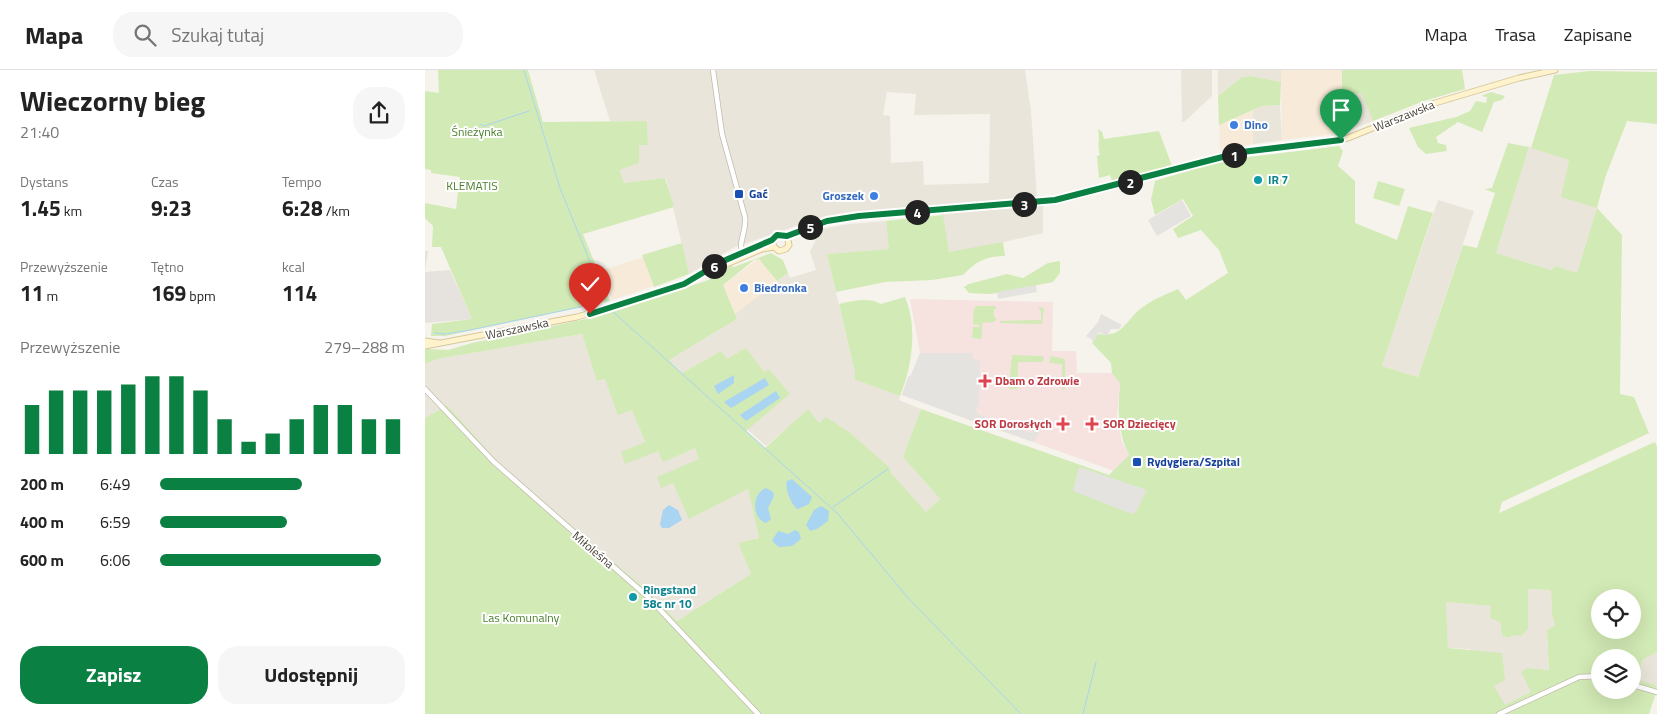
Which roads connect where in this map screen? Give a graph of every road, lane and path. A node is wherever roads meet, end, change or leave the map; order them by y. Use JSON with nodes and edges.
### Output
{"nodes":[{"id":1,"x":713,"y":70,"type":"edge"},
{"id":2,"x":1555,"y":70,"type":"edge"},
{"id":3,"x":788,"y":239,"type":"junction"},
{"id":4,"x":772,"y":240,"type":"junction"},
{"id":5,"x":774,"y":247,"type":"junction"},
{"id":6,"x":743,"y":255,"type":"junction"},
{"id":7,"x":425,"y":341,"type":"edge"},
{"id":8,"x":442,"y":344,"type":"junction"},
{"id":9,"x":425,"y":346,"type":"edge"},
{"id":10,"x":425,"y":389,"type":"edge"},
{"id":11,"x":1591,"y":676,"type":"edge"},
{"id":12,"x":1641,"y":687,"type":"edge"},
{"id":13,"x":1657,"y":692,"type":"edge"},
{"id":14,"x":758,"y":714,"type":"edge"},
{"id":15,"x":1499,"y":714,"type":"edge"}],
"edges":[{"from":1,"to":6,"type":"street"},
{"from":2,"to":3,"type":"main road","name":"Warszawska"},
{"from":3,"to":4,"type":"main road"},
{"from":3,"to":5,"type":"main road"},
{"from":4,"to":5,"type":"main road"},
{"from":4,"to":6,"type":"main road","name":"Warszawska"},
{"from":5,"to":6,"type":"main road","name":"Warszawska"},
{"from":6,"to":8,"type":"main road","name":"Warszawska"},
{"from":7,"to":8,"type":"main road","name":"Warszawska"},
{"from":8,"to":9,"type":"main road","name":"Warszawska"},
{"from":10,"to":14,"type":"street","name":"Miłoleśna"},
{"from":11,"to":15,"type":"street"},
{"from":12,"to":13,"type":"street"}]}
